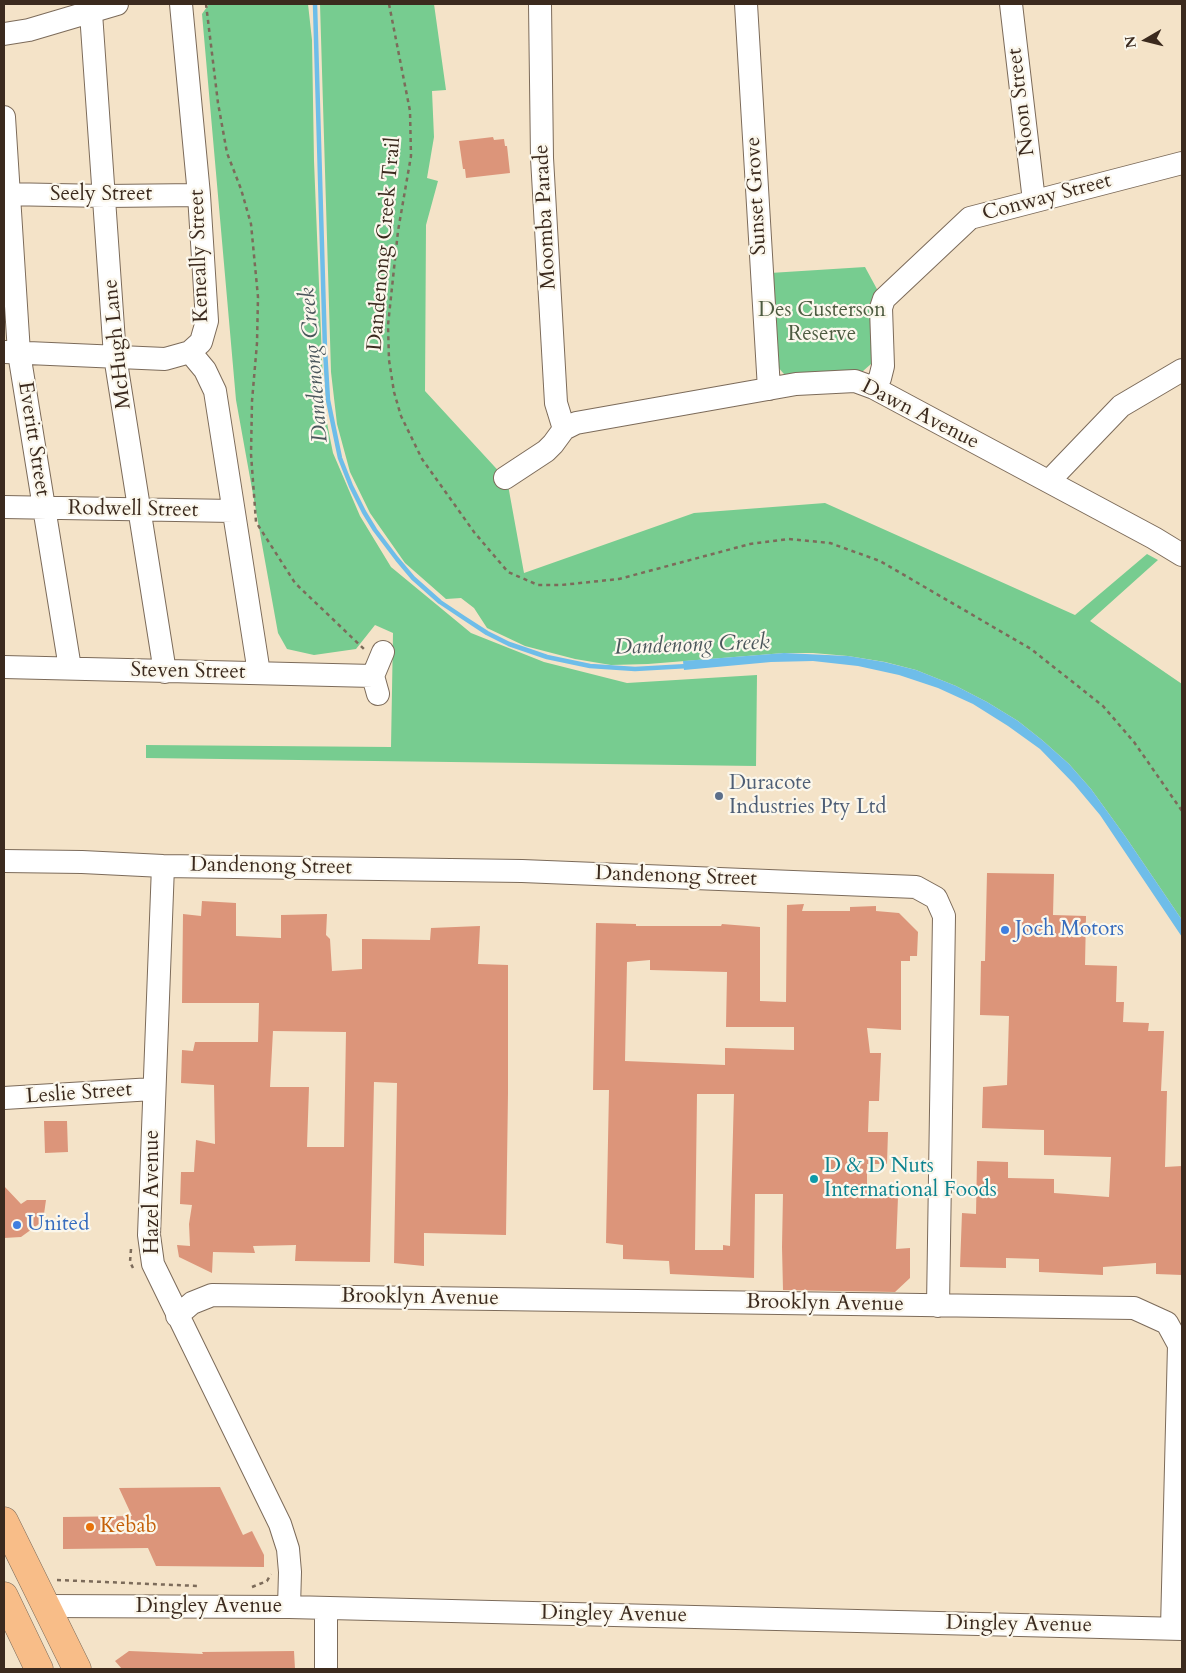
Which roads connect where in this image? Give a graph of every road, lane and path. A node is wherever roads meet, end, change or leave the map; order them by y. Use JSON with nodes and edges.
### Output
{"nodes":[{"id":1,"x":117,"y":4,"type":"edge"},
{"id":2,"x":181,"y":4,"type":"edge"},
{"id":3,"x":206,"y":4,"type":"edge"},
{"id":4,"x":389,"y":4,"type":"edge"},
{"id":5,"x":540,"y":4,"type":"edge"},
{"id":6,"x":746,"y":4,"type":"edge"},
{"id":7,"x":1011,"y":4,"type":"edge"},
{"id":8,"x":90,"y":8,"type":"edge"},
{"id":9,"x":4,"y":34,"type":"edge"},
{"id":10,"x":4,"y":118,"type":"edge"},
{"id":11,"x":1182,"y":163,"type":"edge"},
{"id":12,"x":6,"y":194,"type":"edge"},
{"id":13,"x":199,"y":195,"type":"junction"},
{"id":14,"x":105,"y":196,"type":"junction"},
{"id":15,"x":1034,"y":201,"type":"junction"},
{"id":16,"x":190,"y":352,"type":"junction"},
{"id":17,"x":11,"y":353,"type":"edge"},
{"id":18,"x":115,"y":356,"type":"junction"},
{"id":19,"x":1182,"y":370,"type":"edge"},
{"id":20,"x":874,"y":388,"type":"junction"},
{"id":21,"x":769,"y":389,"type":"junction"},
{"id":22,"x":564,"y":429,"type":"junction"},
{"id":23,"x":505,"y":478,"type":"dead end"},
{"id":24,"x":1049,"y":482,"type":"junction"},
{"id":25,"x":4,"y":507,"type":"edge"},
{"id":26,"x":45,"y":508,"type":"junction"},
{"id":27,"x":140,"y":510,"type":"junction"},
{"id":28,"x":233,"y":512,"type":"junction"},
{"id":29,"x":1182,"y":555,"type":"edge"},
{"id":30,"x":4,"y":667,"type":"edge"},
{"id":31,"x":70,"y":668,"type":"junction"},
{"id":32,"x":378,"y":671,"type":"joint"},
{"id":33,"x":165,"y":672,"type":"junction"},
{"id":34,"x":259,"y":673,"type":"junction"},
{"id":35,"x":1182,"y":811,"type":"edge"},
{"id":36,"x":4,"y":861,"type":"edge"},
{"id":37,"x":163,"y":866,"type":"junction"},
{"id":38,"x":154,"y":1089,"type":"junction"},
{"id":39,"x":4,"y":1098,"type":"edge"},
{"id":40,"x":131,"y":1242,"type":"dead end"},
{"id":41,"x":135,"y":1270,"type":"dead end"},
{"id":42,"x":938,"y":1306,"type":"junction"},
{"id":43,"x":177,"y":1316,"type":"junction"},
{"id":44,"x":4,"y":1521,"type":"edge"},
{"id":45,"x":272,"y":1567,"type":"dead end"},
{"id":46,"x":32,"y":1576,"type":"junction"},
{"id":47,"x":205,"y":1587,"type":"dead end"},
{"id":48,"x":250,"y":1588,"type":"dead end"},
{"id":49,"x":46,"y":1606,"type":"junction"},
{"id":50,"x":7,"y":1607,"type":"edge"},
{"id":51,"x":289,"y":1607,"type":"junction"},
{"id":52,"x":326,"y":1608,"type":"junction"},
{"id":53,"x":1177,"y":1629,"type":"edge"},
{"id":54,"x":40,"y":1669,"type":"edge"},
{"id":55,"x":77,"y":1669,"type":"edge"},
{"id":56,"x":326,"y":1669,"type":"edge"}],
"edges":[{"from":1,"to":8,"type":"street"},
{"from":2,"to":13,"type":"street","name":"Keneally Street"},
{"from":3,"to":32,"type":"path"},
{"from":4,"to":35,"type":"path","name":"Dandenong Creek Trail"},
{"from":5,"to":22,"type":"street","name":"Moomba Parade"},
{"from":6,"to":21,"type":"street","name":"Sunset Grove"},
{"from":7,"to":15,"type":"street","name":"Noon Street"},
{"from":8,"to":9,"type":"street"},
{"from":8,"to":14,"type":"street","name":"McHugh Lane"},
{"from":10,"to":12,"type":"street","name":"Everitt Street"},
{"from":11,"to":15,"type":"street","name":"Conway Street"},
{"from":12,"to":14,"type":"street","name":"Seely Street"},
{"from":12,"to":17,"type":"street","name":"Everitt Street"},
{"from":13,"to":14,"type":"street","name":"Seely Street"},
{"from":13,"to":16,"type":"street","name":"Keneally Street"},
{"from":14,"to":18,"type":"street","name":"McHugh Lane"},
{"from":15,"to":20,"type":"street","name":"Conway Street"},
{"from":16,"to":18,"type":"street"},
{"from":16,"to":28,"type":"street","name":"Keneally Street"},
{"from":17,"to":18,"type":"street"},
{"from":17,"to":26,"type":"street","name":"Everitt Street"},
{"from":18,"to":27,"type":"street","name":"McHugh Lane"},
{"from":19,"to":24,"type":"street"},
{"from":20,"to":21,"type":"street","name":"Dawn Avenue"},
{"from":20,"to":24,"type":"street","name":"Dawn Avenue"},
{"from":21,"to":22,"type":"street","name":"Dawn Avenue"},
{"from":22,"to":23,"type":"street"},
{"from":24,"to":29,"type":"street","name":"Dawn Avenue"},
{"from":25,"to":26,"type":"street","name":"Rodwell Street"},
{"from":26,"to":27,"type":"street","name":"Rodwell Street"},
{"from":26,"to":31,"type":"street","name":"Everitt Street"},
{"from":27,"to":28,"type":"street","name":"Rodwell Street"},
{"from":27,"to":33,"type":"street","name":"McHugh Lane"},
{"from":28,"to":34,"type":"street","name":"Keneally Street"},
{"from":30,"to":31,"type":"street","name":"Steven Street"},
{"from":31,"to":33,"type":"street","name":"Steven Street"},
{"from":32,"to":34,"type":"street","name":"Steven Street"},
{"from":33,"to":34,"type":"street","name":"Steven Street"},
{"from":36,"to":37,"type":"street","name":"Dandenong Street"},
{"from":37,"to":38,"type":"street","name":"Hazel Avenue"},
{"from":37,"to":42,"type":"street","name":"Dandenong Street"},
{"from":38,"to":39,"type":"street","name":"Leslie Street"},
{"from":38,"to":43,"type":"street","name":"Hazel Avenue"},
{"from":40,"to":41,"type":"path"},
{"from":42,"to":43,"type":"street","name":"Brooklyn Avenue"},
{"from":42,"to":53,"type":"street","name":"Brooklyn Avenue"},
{"from":43,"to":51,"type":"street","name":"Hazel Avenue"},
{"from":44,"to":46,"type":"main road"},
{"from":45,"to":48,"type":"path"},
{"from":46,"to":47,"type":"path"},
{"from":46,"to":49,"type":"main road"},
{"from":49,"to":50,"type":"main road"},
{"from":49,"to":51,"type":"street","name":"Dingley Avenue"},
{"from":49,"to":55,"type":"main road"},
{"from":50,"to":54,"type":"main road"},
{"from":51,"to":52,"type":"street","name":"Dingley Avenue"},
{"from":52,"to":53,"type":"street","name":"Dingley Avenue"},
{"from":52,"to":56,"type":"street"}]}
